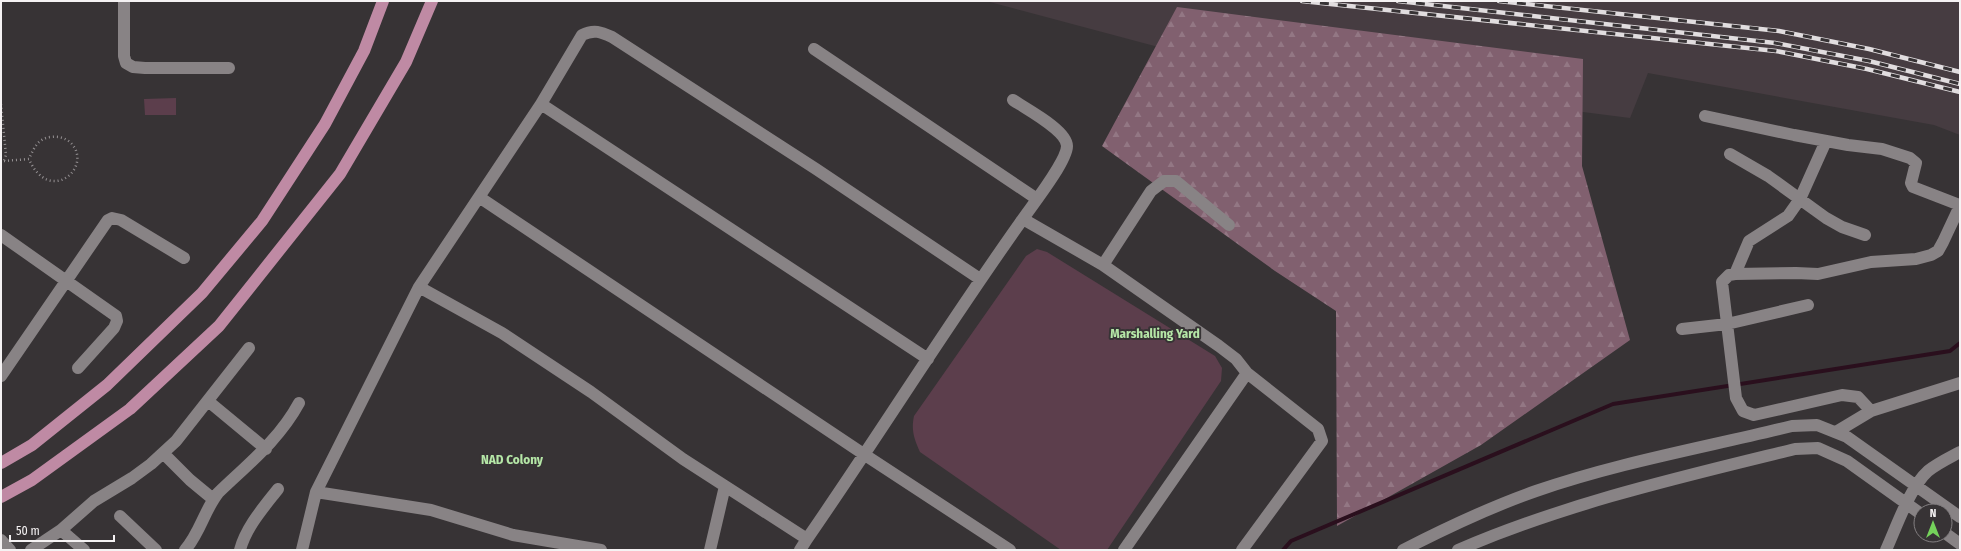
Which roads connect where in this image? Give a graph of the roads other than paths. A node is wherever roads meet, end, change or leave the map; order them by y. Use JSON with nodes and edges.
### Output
{"nodes":[{"id":1,"x":124,"y":1,"type":"edge"},
{"id":2,"x":383,"y":1,"type":"edge"},
{"id":3,"x":432,"y":1,"type":"edge"},
{"id":4,"x":814,"y":49,"type":"dead end"},
{"id":5,"x":229,"y":68,"type":"dead end"},
{"id":6,"x":1014,"y":100,"type":"dead end"},
{"id":7,"x":541,"y":104,"type":"junction"},
{"id":8,"x":1705,"y":116,"type":"dead end"},
{"id":9,"x":1826,"y":141,"type":"junction"},
{"id":10,"x":1730,"y":154,"type":"dead end"},
{"id":11,"x":479,"y":197,"type":"junction"},
{"id":12,"x":1037,"y":199,"type":"junction"},
{"id":13,"x":1800,"y":199,"type":"junction"},
{"id":14,"x":1959,"y":208,"type":"edge"},
{"id":15,"x":1023,"y":219,"type":"junction"},
{"id":16,"x":1229,"y":225,"type":"dead end"},
{"id":17,"x":1,"y":235,"type":"edge"},
{"id":18,"x":1865,"y":235,"type":"dead end"},
{"id":19,"x":184,"y":258,"type":"dead end"},
{"id":20,"x":1102,"y":265,"type":"junction"},
{"id":21,"x":1735,"y":274,"type":"junction"},
{"id":22,"x":980,"y":279,"type":"junction"},
{"id":23,"x":65,"y":280,"type":"junction"},
{"id":24,"x":419,"y":287,"type":"junction"},
{"id":25,"x":1808,"y":305,"type":"dead end"},
{"id":26,"x":1727,"y":324,"type":"junction"},
{"id":27,"x":1682,"y":329,"type":"dead end"},
{"id":28,"x":249,"y":348,"type":"dead end"},
{"id":29,"x":928,"y":359,"type":"junction"},
{"id":30,"x":78,"y":368,"type":"dead end"},
{"id":31,"x":1247,"y":373,"type":"junction"},
{"id":32,"x":1,"y":376,"type":"edge"},
{"id":33,"x":1960,"y":383,"type":"edge"},
{"id":34,"x":208,"y":401,"type":"junction"},
{"id":35,"x":299,"y":403,"type":"dead end"},
{"id":36,"x":1872,"y":411,"type":"junction"},
{"id":37,"x":1836,"y":432,"type":"junction"},
{"id":38,"x":266,"y":449,"type":"junction"},
{"id":39,"x":1960,"y":452,"type":"edge"},
{"id":40,"x":163,"y":453,"type":"junction"},
{"id":41,"x":865,"y":455,"type":"junction"},
{"id":42,"x":1,"y":463,"type":"edge"},
{"id":43,"x":725,"y":486,"type":"junction"},
{"id":44,"x":1916,"y":486,"type":"junction"},
{"id":45,"x":278,"y":489,"type":"dead end"},
{"id":46,"x":316,"y":492,"type":"junction"},
{"id":47,"x":1,"y":497,"type":"edge"},
{"id":48,"x":213,"y":499,"type":"junction"},
{"id":49,"x":1908,"y":503,"type":"junction"},
{"id":50,"x":1913,"y":507,"type":"edge"},
{"id":51,"x":120,"y":516,"type":"dead end"},
{"id":52,"x":1960,"y":517,"type":"edge"},
{"id":53,"x":61,"y":530,"type":"junction"},
{"id":54,"x":807,"y":539,"type":"junction"},
{"id":55,"x":1,"y":540,"type":"edge"},
{"id":56,"x":10,"y":550,"type":"edge"},
{"id":57,"x":31,"y":550,"type":"edge"},
{"id":58,"x":84,"y":550,"type":"edge"},
{"id":59,"x":156,"y":550,"type":"edge"},
{"id":60,"x":185,"y":550,"type":"edge"},
{"id":61,"x":240,"y":550,"type":"edge"},
{"id":62,"x":302,"y":550,"type":"edge"},
{"id":63,"x":601,"y":550,"type":"edge"},
{"id":64,"x":710,"y":550,"type":"edge"},
{"id":65,"x":800,"y":550,"type":"edge"},
{"id":66,"x":1010,"y":550,"type":"edge"},
{"id":67,"x":1124,"y":550,"type":"edge"},
{"id":68,"x":1242,"y":550,"type":"edge"},
{"id":69,"x":1403,"y":550,"type":"edge"},
{"id":70,"x":1458,"y":550,"type":"edge"},
{"id":71,"x":1886,"y":550,"type":"edge"}],
"edges":[{"from":1,"to":5,"type":"street"},
{"from":2,"to":42,"type":"main road"},
{"from":3,"to":47,"type":"main road"},
{"from":4,"to":12,"type":"street"},
{"from":6,"to":12,"type":"street"},
{"from":7,"to":11,"type":"street"},
{"from":7,"to":22,"type":"street"},
{"from":7,"to":29,"type":"street"},
{"from":8,"to":9,"type":"street"},
{"from":9,"to":13,"type":"street"},
{"from":9,"to":14,"type":"street"},
{"from":10,"to":13,"type":"street"},
{"from":11,"to":24,"type":"street"},
{"from":11,"to":41,"type":"street"},
{"from":12,"to":15,"type":"street"},
{"from":13,"to":18,"type":"street"},
{"from":13,"to":21,"type":"street"},
{"from":14,"to":21,"type":"street"},
{"from":15,"to":20,"type":"street"},
{"from":15,"to":22,"type":"street"},
{"from":16,"to":20,"type":"street"},
{"from":17,"to":23,"type":"street"},
{"from":19,"to":23,"type":"street"},
{"from":20,"to":31,"type":"street"},
{"from":21,"to":26,"type":"street"},
{"from":22,"to":29,"type":"street"},
{"from":23,"to":30,"type":"street"},
{"from":23,"to":32,"type":"street"},
{"from":24,"to":43,"type":"street"},
{"from":24,"to":46,"type":"street"},
{"from":25,"to":26,"type":"street"},
{"from":26,"to":27,"type":"street"},
{"from":26,"to":36,"type":"street"},
{"from":28,"to":34,"type":"street"},
{"from":29,"to":41,"type":"street"},
{"from":31,"to":67,"type":"street"},
{"from":31,"to":68,"type":"street"},
{"from":33,"to":36,"type":"street"},
{"from":34,"to":38,"type":"street"},
{"from":34,"to":40,"type":"street"},
{"from":35,"to":38,"type":"street"},
{"from":36,"to":37,"type":"street"},
{"from":37,"to":44,"type":"street"},
{"from":37,"to":69,"type":"street"},
{"from":38,"to":48,"type":"street"},
{"from":39,"to":44,"type":"street"},
{"from":40,"to":48,"type":"street"},
{"from":40,"to":53,"type":"street"},
{"from":41,"to":54,"type":"street"},
{"from":41,"to":66,"type":"street"},
{"from":43,"to":54,"type":"street"},
{"from":43,"to":64,"type":"street"},
{"from":44,"to":49,"type":"street"},
{"from":44,"to":52,"type":"street"},
{"from":45,"to":61,"type":"street"},
{"from":46,"to":62,"type":"street"},
{"from":46,"to":63,"type":"street"},
{"from":48,"to":60,"type":"street"},
{"from":49,"to":50,"type":"street"},
{"from":49,"to":70,"type":"street"},
{"from":49,"to":71,"type":"street"},
{"from":51,"to":59,"type":"street"},
{"from":53,"to":57,"type":"street"},
{"from":53,"to":58,"type":"street"},
{"from":54,"to":65,"type":"street"},
{"from":55,"to":56,"type":"street"}]}
